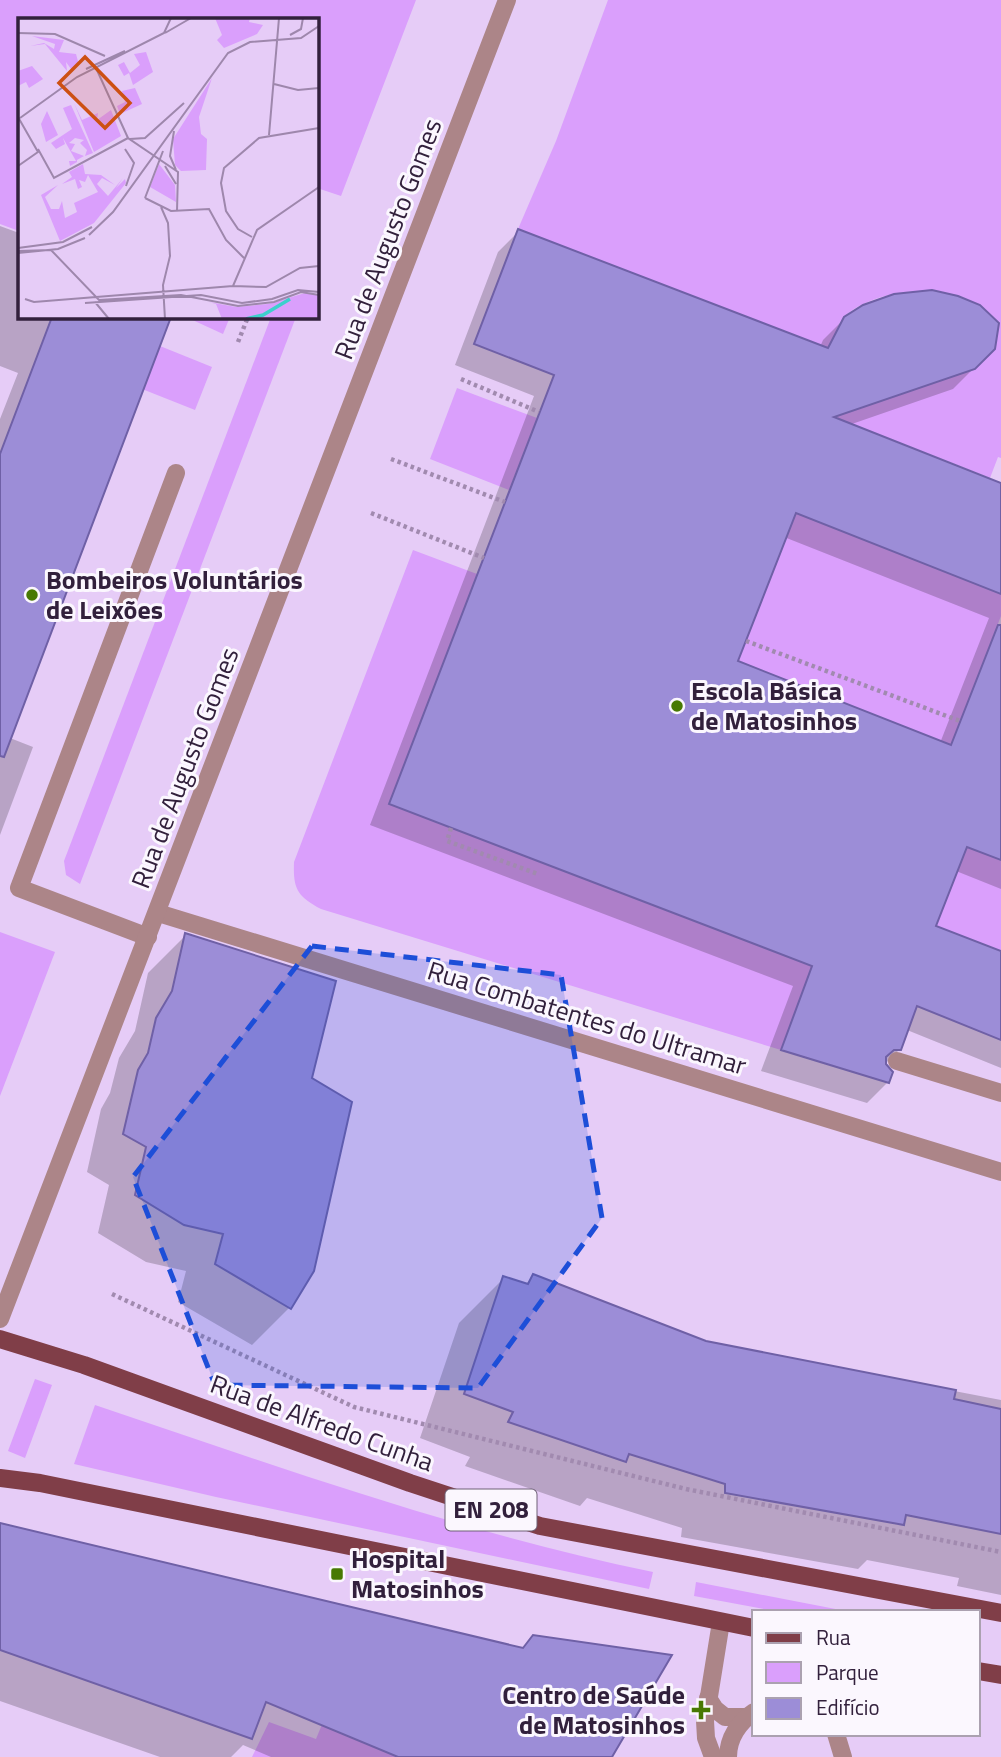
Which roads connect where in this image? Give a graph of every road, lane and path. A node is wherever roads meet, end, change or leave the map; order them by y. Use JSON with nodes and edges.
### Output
{"nodes":[{"id":1,"x":507,"y":0,"type":"edge"},
{"id":2,"x":248,"y":318,"type":"edge"},
{"id":3,"x":238,"y":342,"type":"dead end"},
{"id":4,"x":461,"y":379,"type":"dead end"},
{"id":5,"x":539,"y":412,"type":"dead end"},
{"id":6,"x":391,"y":459,"type":"dead end"},
{"id":7,"x":176,"y":473,"type":"dead end"},
{"id":8,"x":505,"y":502,"type":"dead end"},
{"id":9,"x":371,"y":513,"type":"dead end"},
{"id":10,"x":484,"y":558,"type":"dead end"},
{"id":11,"x":746,"y":640,"type":"dead end"},
{"id":12,"x":960,"y":721,"type":"dead end"},
{"id":13,"x":451,"y":828,"type":"dead end"},
{"id":14,"x":538,"y":874,"type":"dead end"},
{"id":15,"x":158,"y":913,"type":"junction"},
{"id":16,"x":148,"y":937,"type":"junction"},
{"id":17,"x":897,"y":1061,"type":"dead end"},
{"id":18,"x":1001,"y":1093,"type":"edge"},
{"id":19,"x":1001,"y":1172,"type":"edge"},
{"id":20,"x":112,"y":1294,"type":"dead end"},
{"id":21,"x":0,"y":1319,"type":"edge"},
{"id":22,"x":0,"y":1339,"type":"edge"},
{"id":23,"x":0,"y":1478,"type":"edge"},
{"id":24,"x":1001,"y":1552,"type":"edge"},
{"id":25,"x":1001,"y":1614,"type":"edge"},
{"id":26,"x":721,"y":1622,"type":"junction"},
{"id":27,"x":752,"y":1629,"type":"edge"},
{"id":28,"x":980,"y":1671,"type":"edge"},
{"id":29,"x":1001,"y":1675,"type":"edge"},
{"id":30,"x":708,"y":1698,"type":"junction"},
{"id":31,"x":750,"y":1714,"type":"edge"},
{"id":32,"x":837,"y":1736,"type":"edge"},
{"id":33,"x":713,"y":1757,"type":"edge"},
{"id":34,"x":728,"y":1757,"type":"edge"},
{"id":35,"x":843,"y":1757,"type":"edge"}],
"edges":[{"from":1,"to":15,"type":"street","name":"Rua de Augusto Gomes"},
{"from":2,"to":3,"type":"path"},
{"from":4,"to":5,"type":"path"},
{"from":6,"to":8,"type":"path"},
{"from":7,"to":16,"type":"street"},
{"from":9,"to":10,"type":"path"},
{"from":11,"to":12,"type":"path"},
{"from":13,"to":14,"type":"path"},
{"from":15,"to":16,"type":"street","name":"Rua de Augusto Gomes"},
{"from":15,"to":19,"type":"street","name":"Rua Combatentes do Ultramar"},
{"from":16,"to":21,"type":"street","name":"Rua de Augusto Gomes"},
{"from":17,"to":18,"type":"street"},
{"from":20,"to":24,"type":"path"},
{"from":22,"to":25,"type":"main road","name":"Rua de Alfredo Cunha","number":"EN 208"},
{"from":23,"to":26,"type":"main road","number":"EN 208"},
{"from":26,"to":27,"type":"main road","number":"EN 208"},
{"from":26,"to":30,"type":"street"},
{"from":28,"to":29,"type":"main road"},
{"from":30,"to":31,"type":"street"},
{"from":30,"to":33,"type":"street"},
{"from":31,"to":34,"type":"street"},
{"from":32,"to":35,"type":"street"}]}
